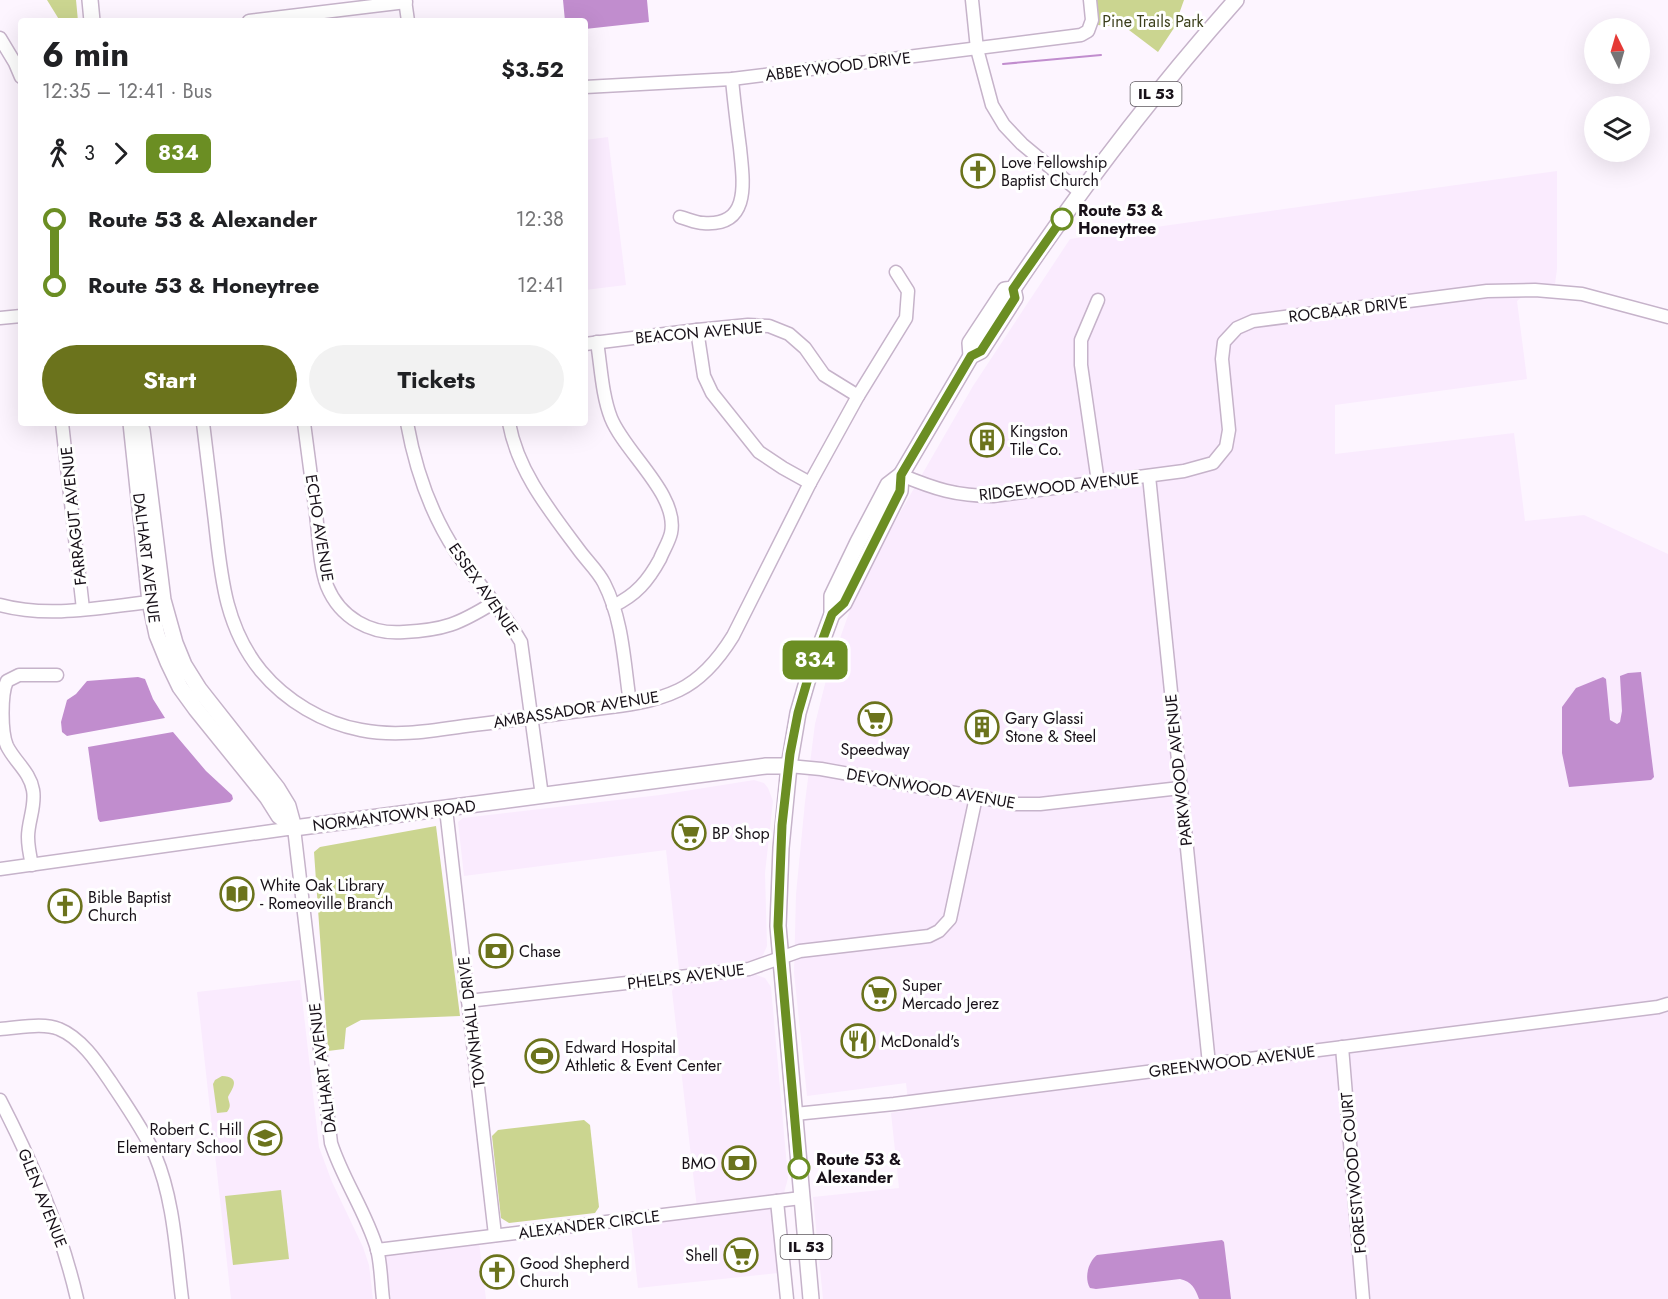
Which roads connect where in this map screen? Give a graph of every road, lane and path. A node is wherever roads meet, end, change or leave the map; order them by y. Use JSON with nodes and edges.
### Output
{"nodes":[{"id":1,"x":90,"y":0,"type":"edge"},
{"id":2,"x":972,"y":0,"type":"edge"},
{"id":3,"x":1089,"y":0,"type":"edge"},
{"id":4,"x":1236,"y":0,"type":"edge"},
{"id":5,"x":406,"y":1,"type":"edge"},
{"id":6,"x":92,"y":18,"type":"edge"},
{"id":7,"x":273,"y":18,"type":"edge"},
{"id":8,"x":408,"y":18,"type":"edge"},
{"id":9,"x":0,"y":38,"type":"edge"},
{"id":10,"x":977,"y":49,"type":"junction"},
{"id":11,"x":18,"y":70,"type":"edge"},
{"id":12,"x":732,"y":79,"type":"junction"},
{"id":13,"x":588,"y":87,"type":"edge"},
{"id":14,"x":1081,"y":193,"type":"junction"},
{"id":15,"x":681,"y":217,"type":"dead end"},
{"id":16,"x":896,"y":272,"type":"dead end"},
{"id":17,"x":1098,"y":300,"type":"dead end"},
{"id":18,"x":18,"y":316,"type":"edge"},
{"id":19,"x":1668,"y":317,"type":"edge"},
{"id":20,"x":0,"y":318,"type":"edge"},
{"id":21,"x":697,"y":330,"type":"junction"},
{"id":22,"x":591,"y":343,"type":"edge"},
{"id":23,"x":858,"y":396,"type":"junction"},
{"id":24,"x":62,"y":426,"type":"edge"},
{"id":25,"x":131,"y":426,"type":"edge"},
{"id":26,"x":141,"y":426,"type":"edge"},
{"id":27,"x":203,"y":426,"type":"edge"},
{"id":28,"x":304,"y":426,"type":"edge"},
{"id":29,"x":408,"y":426,"type":"edge"},
{"id":30,"x":509,"y":426,"type":"edge"},
{"id":31,"x":901,"y":475,"type":"junction"},
{"id":32,"x":1149,"y":476,"type":"junction"},
{"id":33,"x":1098,"y":482,"type":"junction"},
{"id":34,"x":810,"y":483,"type":"junction"},
{"id":35,"x":157,"y":601,"type":"junction"},
{"id":36,"x":493,"y":603,"type":"junction"},
{"id":37,"x":0,"y":606,"type":"edge"},
{"id":38,"x":613,"y":606,"type":"junction"},
{"id":39,"x":83,"y":609,"type":"junction"},
{"id":40,"x":57,"y":675,"type":"dead end"},
{"id":41,"x":630,"y":703,"type":"junction"},
{"id":42,"x":532,"y":717,"type":"junction"},
{"id":43,"x":789,"y":765,"type":"junction"},
{"id":44,"x":1180,"y":788,"type":"junction"},
{"id":45,"x":542,"y":796,"type":"junction"},
{"id":46,"x":976,"y":797,"type":"junction"},
{"id":47,"x":446,"y":809,"type":"junction"},
{"id":48,"x":294,"y":828,"type":"junction"},
{"id":49,"x":32,"y":865,"type":"junction"},
{"id":50,"x":0,"y":869,"type":"edge"},
{"id":51,"x":780,"y":959,"type":"junction"},
{"id":52,"x":468,"y":1000,"type":"junction"},
{"id":53,"x":1668,"y":1004,"type":"edge"},
{"id":54,"x":0,"y":1029,"type":"edge"},
{"id":55,"x":1342,"y":1047,"type":"junction"},
{"id":56,"x":1209,"y":1064,"type":"junction"},
{"id":57,"x":0,"y":1100,"type":"edge"},
{"id":58,"x":795,"y":1114,"type":"junction"},
{"id":59,"x":801,"y":1198,"type":"junction"},
{"id":60,"x":777,"y":1201,"type":"junction"},
{"id":61,"x":495,"y":1235,"type":"junction"},
{"id":62,"x":377,"y":1250,"type":"junction"},
{"id":63,"x":77,"y":1299,"type":"edge"},
{"id":64,"x":182,"y":1299,"type":"edge"},
{"id":65,"x":383,"y":1299,"type":"edge"},
{"id":66,"x":786,"y":1299,"type":"edge"},
{"id":67,"x":811,"y":1299,"type":"edge"},
{"id":68,"x":1363,"y":1299,"type":"edge"}],
"edges":[{"from":1,"to":6,"type":"main road"},
{"from":2,"to":10,"type":"street"},
{"from":3,"to":10,"type":"street","name":"ABBEYWOOD DRIVE"},
{"from":4,"to":14,"type":"main road","number":"IL 53"},
{"from":5,"to":7,"type":"street"},
{"from":5,"to":8,"type":"street"},
{"from":9,"to":11,"type":"street"},
{"from":10,"to":12,"type":"street","name":"ABBEYWOOD DRIVE"},
{"from":10,"to":14,"type":"street"},
{"from":12,"to":13,"type":"street","name":"ABBEYWOOD DRIVE"},
{"from":12,"to":15,"type":"street"},
{"from":14,"to":31,"type":"main road","number":"IL 53"},
{"from":16,"to":23,"type":"street","name":"AMBASSADOR AVENUE"},
{"from":17,"to":33,"type":"street"},
{"from":18,"to":20,"type":"street"},
{"from":19,"to":32,"type":"street","name":"ROCBAAR DRIVE"},
{"from":21,"to":22,"type":"street","name":"BEACON AVENUE"},
{"from":21,"to":23,"type":"street","name":"BEACON AVENUE"},
{"from":21,"to":34,"type":"street"},
{"from":22,"to":38,"type":"street"},
{"from":23,"to":34,"type":"street","name":"AMBASSADOR AVENUE"},
{"from":24,"to":39,"type":"street","name":"FARRAGUT AVENUE"},
{"from":25,"to":35,"type":"main road","name":"DALHART AVENUE"},
{"from":26,"to":35,"type":"main road","name":"DALHART AVENUE"},
{"from":27,"to":42,"type":"street","name":"AMBASSADOR AVENUE"},
{"from":28,"to":36,"type":"street","name":"ECHO AVENUE"},
{"from":29,"to":36,"type":"street","name":"ESSEX AVENUE"},
{"from":30,"to":38,"type":"street"},
{"from":31,"to":33,"type":"street","name":"RIDGEWOOD AVENUE"},
{"from":31,"to":43,"type":"main road","number":"IL 53"},
{"from":32,"to":33,"type":"street","name":"RIDGEWOOD AVENUE"},
{"from":32,"to":44,"type":"street","name":"PARKWOOD AVENUE"},
{"from":34,"to":41,"type":"street","name":"AMBASSADOR AVENUE"},
{"from":35,"to":39,"type":"street"},
{"from":35,"to":48,"type":"main road","name":"DALHART AVENUE"},
{"from":36,"to":42,"type":"street","name":"ESSEX AVENUE"},
{"from":37,"to":39,"type":"street"},
{"from":38,"to":41,"type":"street"},
{"from":40,"to":49,"type":"street"},
{"from":41,"to":42,"type":"street","name":"AMBASSADOR AVENUE"},
{"from":42,"to":45,"type":"street","name":"ESSEX AVENUE"},
{"from":43,"to":45,"type":"main road","name":"NORMANTOWN ROAD"},
{"from":43,"to":46,"type":"street","name":"DEVONWOOD AVENUE"},
{"from":43,"to":51,"type":"main road","number":"IL 53"},
{"from":44,"to":46,"type":"street","name":"DEVONWOOD AVENUE"},
{"from":44,"to":56,"type":"street","name":"PARKWOOD AVENUE"},
{"from":45,"to":47,"type":"main road","name":"NORMANTOWN ROAD"},
{"from":46,"to":51,"type":"street","name":"PHELPS AVENUE"},
{"from":47,"to":48,"type":"main road","name":"NORMANTOWN ROAD"},
{"from":47,"to":52,"type":"street","name":"TOWNHALL DRIVE"},
{"from":48,"to":49,"type":"street","name":"NORMANTOWN ROAD"},
{"from":48,"to":62,"type":"street","name":"DALHART AVENUE"},
{"from":49,"to":50,"type":"street","name":"NORMANTOWN ROAD"},
{"from":51,"to":52,"type":"street","name":"PHELPS AVENUE"},
{"from":51,"to":58,"type":"main road","number":"IL 53"},
{"from":52,"to":61,"type":"street","name":"TOWNHALL DRIVE"},
{"from":53,"to":55,"type":"street","name":"GREENWOOD AVENUE"},
{"from":54,"to":64,"type":"street"},
{"from":55,"to":56,"type":"street","name":"GREENWOOD AVENUE"},
{"from":55,"to":68,"type":"street","name":"FORESTWOOD COURT"},
{"from":56,"to":58,"type":"street","name":"GREENWOOD AVENUE"},
{"from":57,"to":63,"type":"street","name":"GLEN AVENUE"},
{"from":58,"to":59,"type":"main road","number":"IL 53"},
{"from":59,"to":60,"type":"street","name":"ALEXANDER CIRCLE"},
{"from":59,"to":67,"type":"main road","number":"IL 53"},
{"from":60,"to":61,"type":"street","name":"ALEXANDER CIRCLE"},
{"from":60,"to":66,"type":"street"},
{"from":61,"to":62,"type":"street","name":"ALEXANDER CIRCLE"},
{"from":62,"to":65,"type":"street","name":"DALHART AVENUE"}]}
